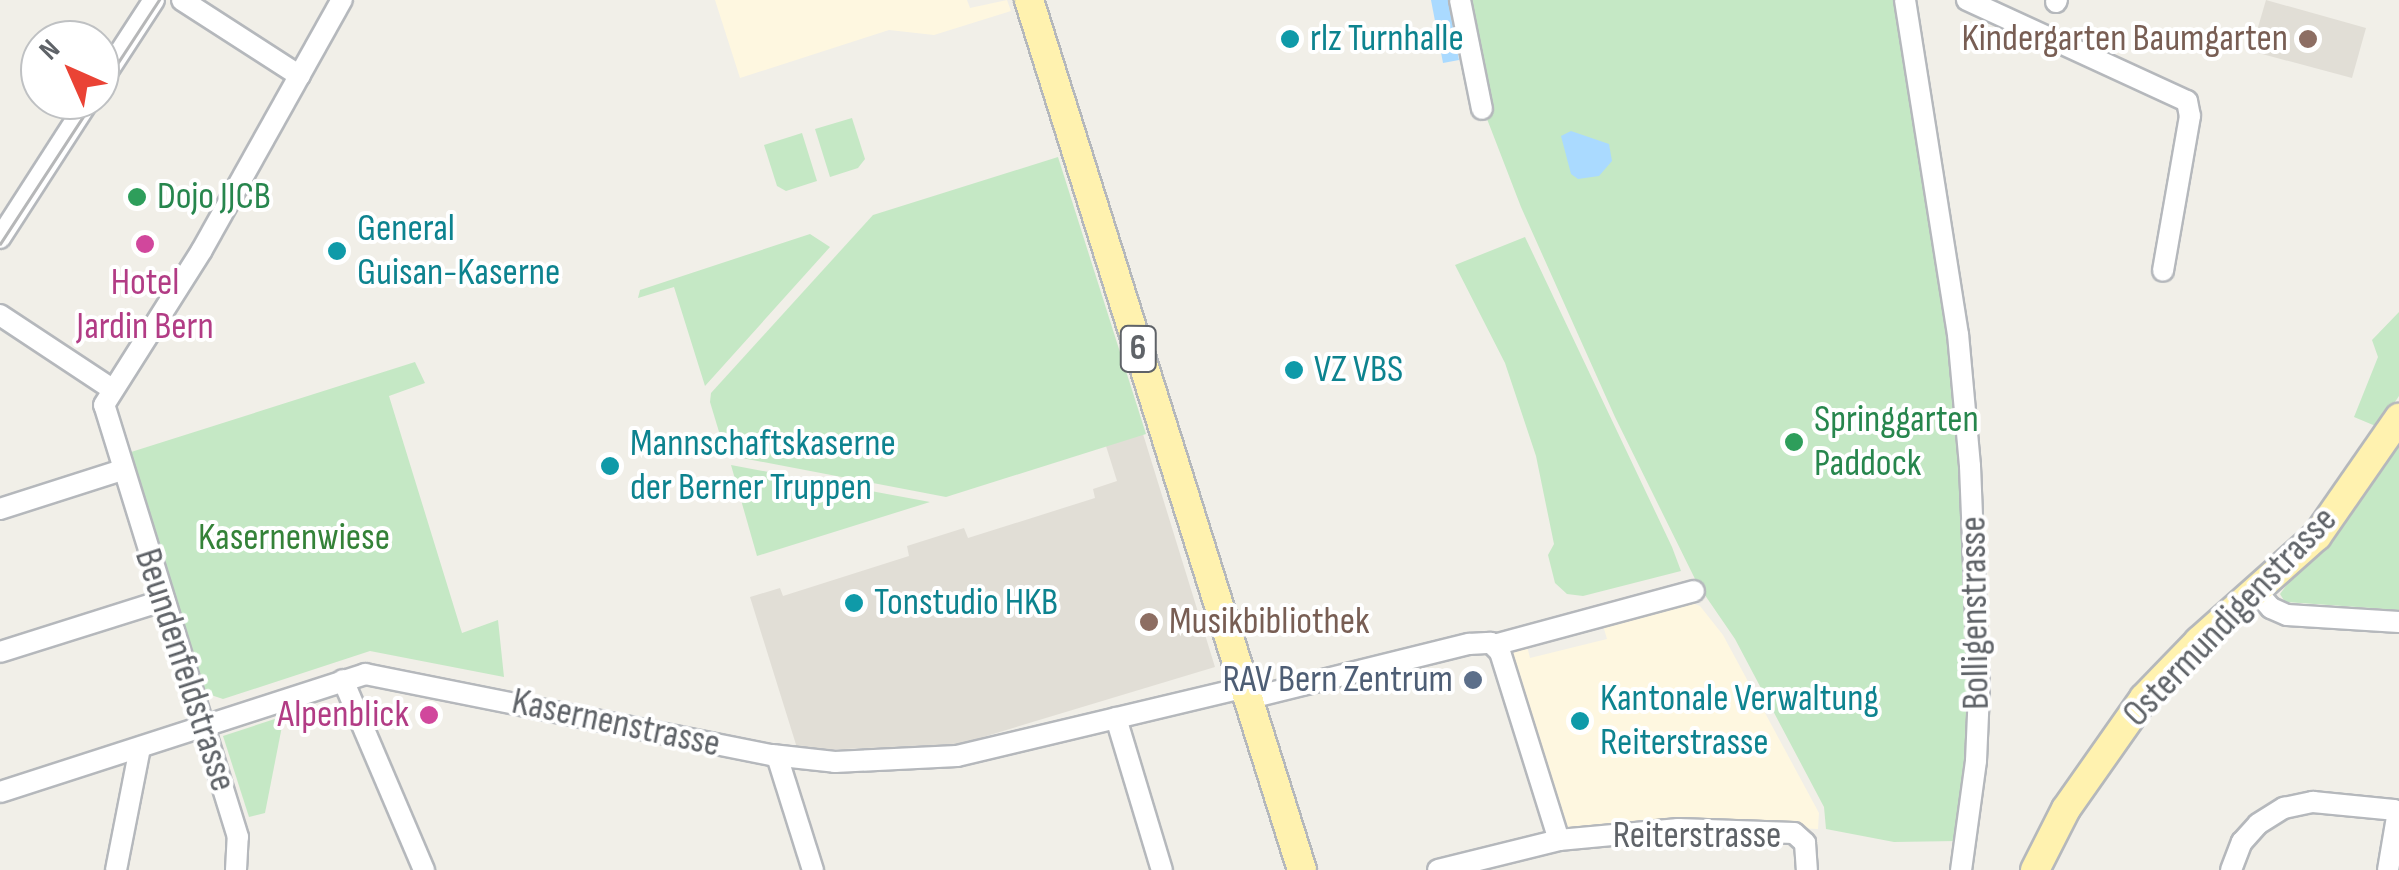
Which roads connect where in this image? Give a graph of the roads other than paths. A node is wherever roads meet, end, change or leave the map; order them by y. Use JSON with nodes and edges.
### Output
{"nodes":[{"id":1,"x":154,"y":0,"type":"edge"},
{"id":2,"x":182,"y":0,"type":"edge"},
{"id":3,"x":342,"y":0,"type":"edge"},
{"id":4,"x":1029,"y":0,"type":"edge"},
{"id":5,"x":1460,"y":0,"type":"edge"},
{"id":6,"x":1906,"y":0,"type":"edge"},
{"id":7,"x":1967,"y":0,"type":"edge"},
{"id":8,"x":120,"y":52,"type":"edge"},
{"id":9,"x":300,"y":76,"type":"junction"},
{"id":10,"x":1482,"y":109,"type":"dead end"},
{"id":11,"x":76,"y":120,"type":"edge"},
{"id":12,"x":0,"y":238,"type":"edge"},
{"id":13,"x":2163,"y":271,"type":"dead end"},
{"id":14,"x":0,"y":315,"type":"edge"},
{"id":15,"x":112,"y":389,"type":"junction"},
{"id":16,"x":2399,"y":418,"type":"edge"},
{"id":17,"x":122,"y":470,"type":"junction"},
{"id":18,"x":0,"y":509,"type":"edge"},
{"id":19,"x":1694,"y":591,"type":"dead end"},
{"id":20,"x":2257,"y":592,"type":"junction"},
{"id":21,"x":162,"y":601,"type":"junction"},
{"id":22,"x":2399,"y":622,"type":"edge"},
{"id":23,"x":1494,"y":645,"type":"junction"},
{"id":24,"x":0,"y":652,"type":"edge"},
{"id":25,"x":343,"y":680,"type":"junction"},
{"id":26,"x":1245,"y":694,"type":"junction"},
{"id":27,"x":1116,"y":718,"type":"junction"},
{"id":28,"x":203,"y":727,"type":"junction"},
{"id":29,"x":140,"y":748,"type":"junction"},
{"id":30,"x":777,"y":756,"type":"junction"},
{"id":31,"x":0,"y":792,"type":"edge"},
{"id":32,"x":1559,"y":840,"type":"junction"},
{"id":33,"x":116,"y":870,"type":"edge"},
{"id":34,"x":236,"y":870,"type":"edge"},
{"id":35,"x":424,"y":870,"type":"edge"},
{"id":36,"x":813,"y":870,"type":"edge"},
{"id":37,"x":1162,"y":870,"type":"edge"},
{"id":38,"x":1302,"y":870,"type":"edge"},
{"id":39,"x":1438,"y":870,"type":"edge"},
{"id":40,"x":1806,"y":870,"type":"edge"},
{"id":41,"x":1961,"y":870,"type":"edge"},
{"id":42,"x":2034,"y":870,"type":"edge"},
{"id":43,"x":2231,"y":870,"type":"edge"},
{"id":44,"x":2388,"y":870,"type":"edge"}],
"edges":[{"from":1,"to":8,"type":"street"},
{"from":2,"to":9,"type":"street"},
{"from":3,"to":9,"type":"street"},
{"from":4,"to":26,"type":"main road","number":"6"},
{"from":5,"to":10,"type":"street"},
{"from":6,"to":41,"type":"street","name":"Bolligenstrasse"},
{"from":7,"to":13,"type":"street"},
{"from":9,"to":15,"type":"street"},
{"from":11,"to":12,"type":"street"},
{"from":14,"to":15,"type":"street"},
{"from":15,"to":17,"type":"street","name":"Beundenfeldstrasse"},
{"from":16,"to":20,"type":"main road","name":"Ostermundigenstrasse"},
{"from":17,"to":18,"type":"street"},
{"from":17,"to":21,"type":"street","name":"Beundenfeldstrasse"},
{"from":19,"to":23,"type":"street"},
{"from":20,"to":22,"type":"street"},
{"from":20,"to":42,"type":"main road","name":"Ostermundigenstrasse"},
{"from":21,"to":24,"type":"street"},
{"from":21,"to":28,"type":"street","name":"Beundenfeldstrasse"},
{"from":23,"to":26,"type":"street"},
{"from":23,"to":32,"type":"street","name":"Reiterstrasse"},
{"from":25,"to":28,"type":"street","name":"Kasernenstrasse"},
{"from":25,"to":30,"type":"street","name":"Kasernenstrasse"},
{"from":25,"to":35,"type":"street"},
{"from":26,"to":27,"type":"street","name":"Kasernenstrasse"},
{"from":26,"to":38,"type":"main road","number":"6"},
{"from":27,"to":30,"type":"street","name":"Kasernenstrasse"},
{"from":27,"to":37,"type":"street"},
{"from":28,"to":29,"type":"street","name":"Kasernenstrasse"},
{"from":28,"to":34,"type":"street","name":"Beundenfeldstrasse"},
{"from":29,"to":31,"type":"street","name":"Kasernenstrasse"},
{"from":29,"to":33,"type":"street"},
{"from":30,"to":36,"type":"street"},
{"from":32,"to":39,"type":"street","name":"Reiterstrasse"},
{"from":32,"to":40,"type":"street","name":"Reiterstrasse"},
{"from":43,"to":44,"type":"street"}]}
